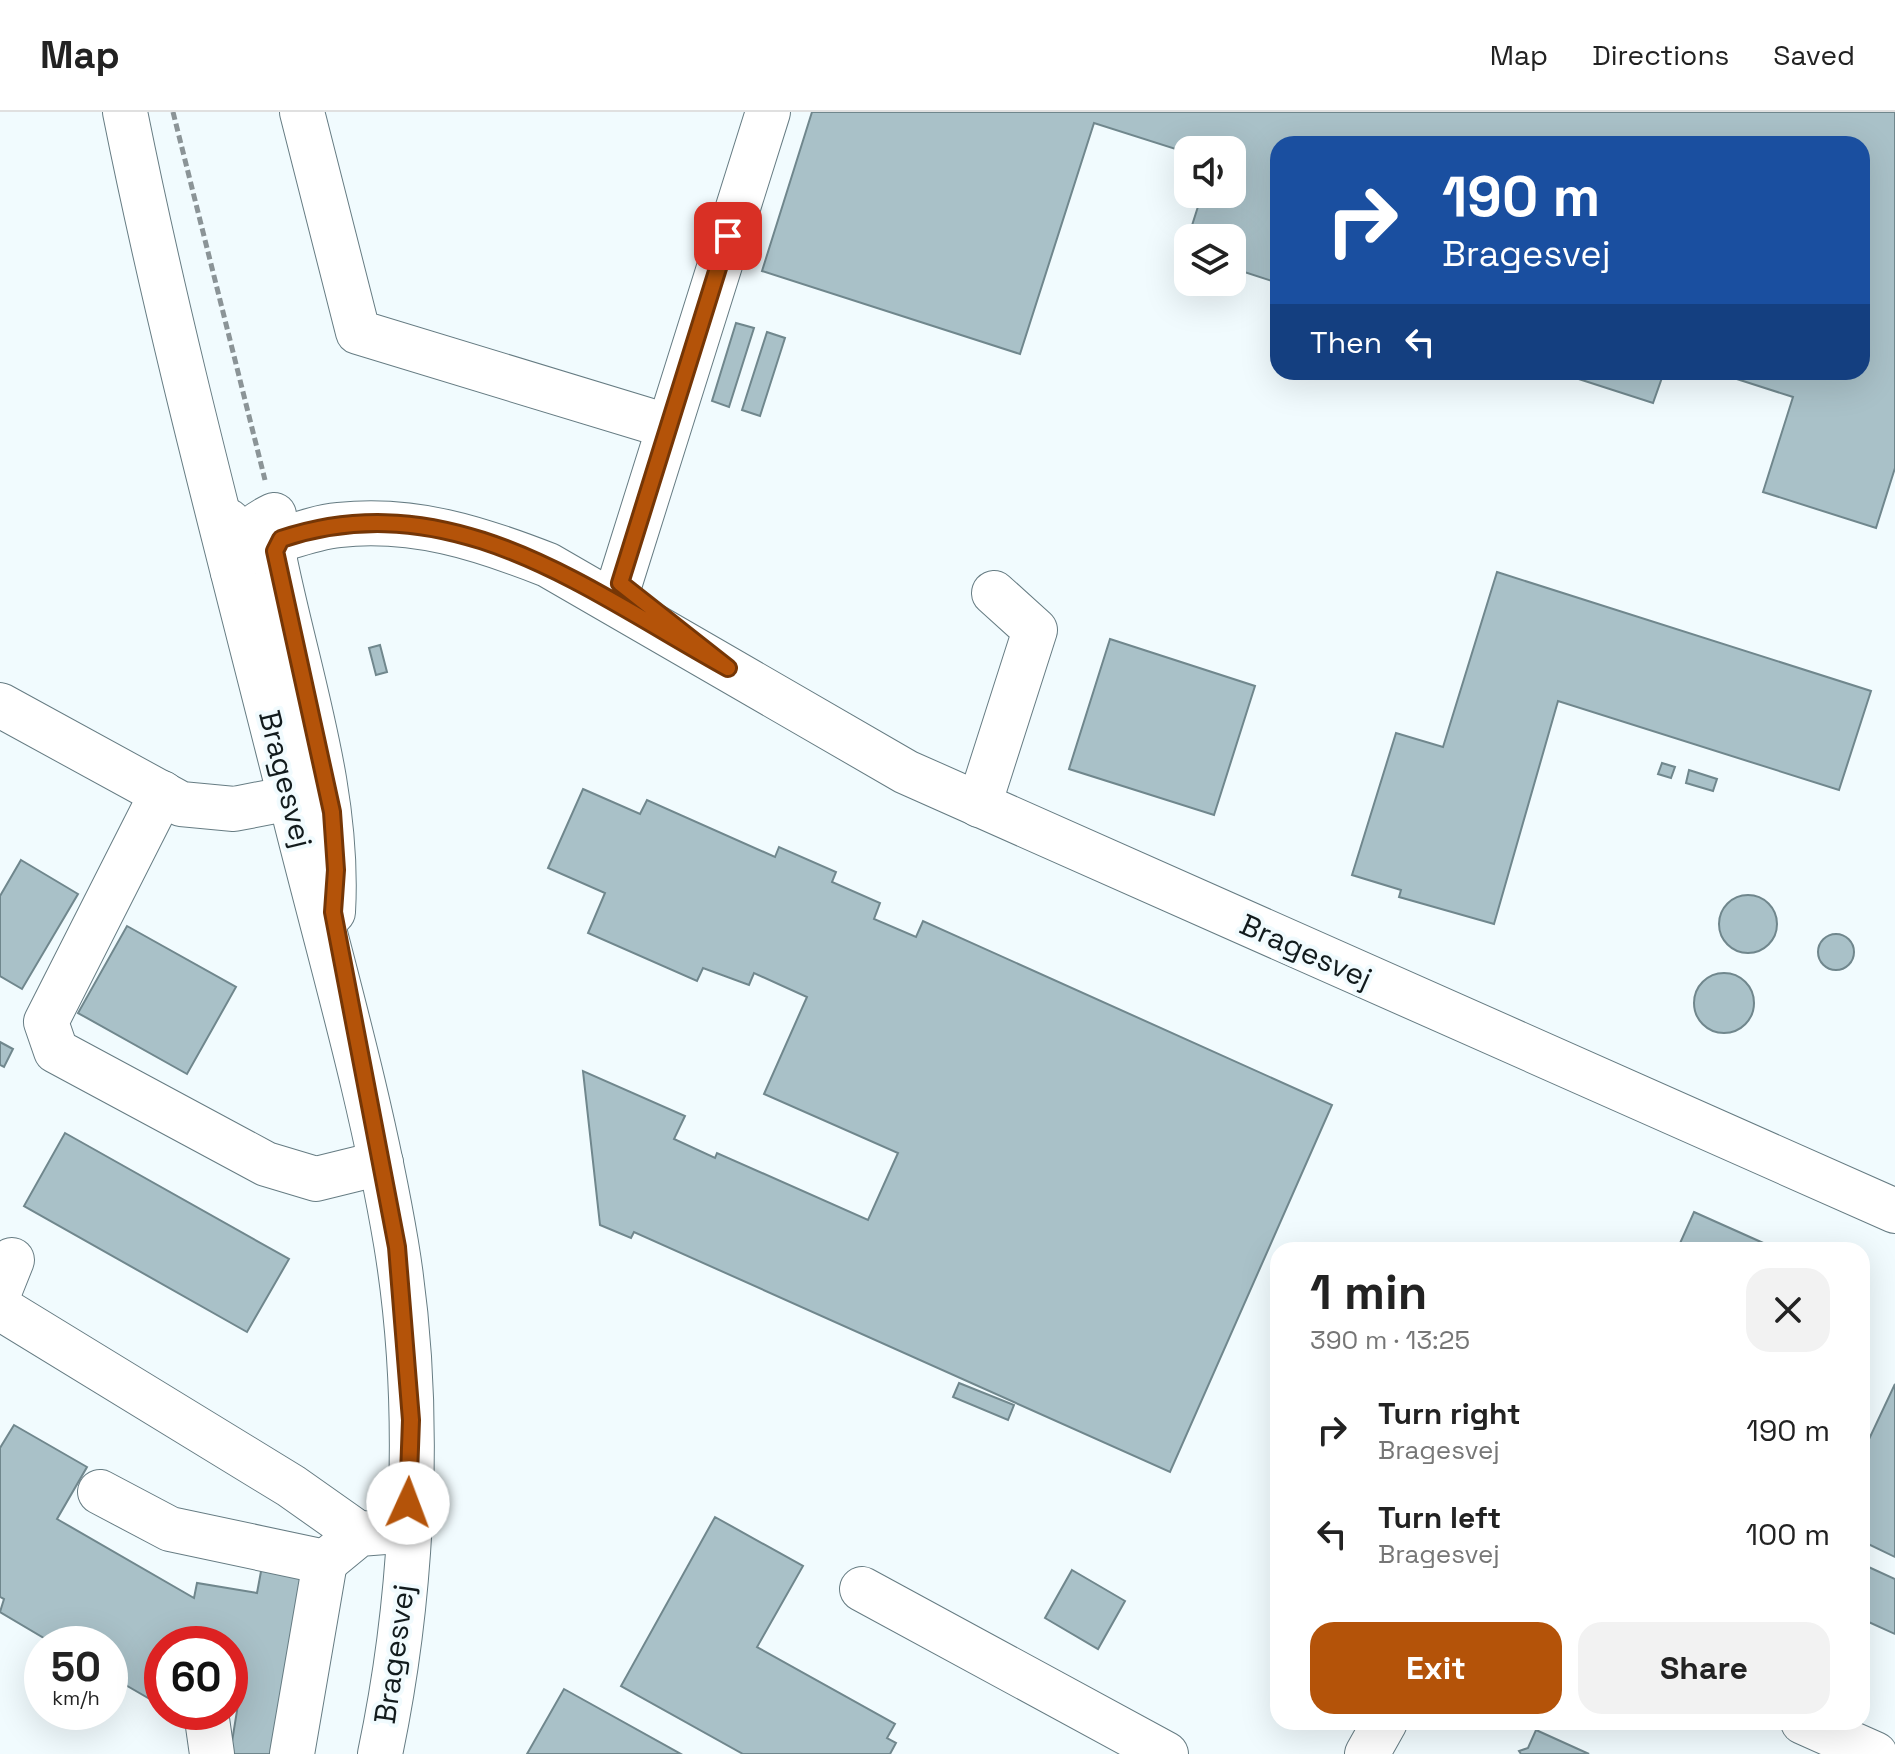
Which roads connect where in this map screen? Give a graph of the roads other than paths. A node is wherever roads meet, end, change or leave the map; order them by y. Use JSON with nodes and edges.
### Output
{"nodes":[{"id":1,"x":125,"y":112,"type":"edge"},
{"id":2,"x":142,"y":112,"type":"edge"},
{"id":3,"x":302,"y":112,"type":"edge"},
{"id":4,"x":768,"y":112,"type":"edge"},
{"id":5,"x":667,"y":426,"type":"junction"},
{"id":6,"x":252,"y":536,"type":"junction"},
{"id":7,"x":620,"y":583,"type":"junction"},
{"id":8,"x":994,"y":593,"type":"dead end"},
{"id":9,"x":728,"y":668,"type":"junction"},
{"id":10,"x":0,"y":705,"type":"edge"},
{"id":11,"x":162,"y":793,"type":"junction"},
{"id":12,"x":291,"y":798,"type":"junction"},
{"id":13,"x":979,"y":805,"type":"junction"},
{"id":14,"x":364,"y":1078,"type":"junction"},
{"id":15,"x":381,"y":1163,"type":"junction"},
{"id":16,"x":1895,"y":1211,"type":"edge"},
{"id":17,"x":0,"y":1308,"type":"edge"},
{"id":18,"x":100,"y":1492,"type":"dead end"},
{"id":19,"x":407,"y":1531,"type":"junction"},
{"id":20,"x":359,"y":1534,"type":"junction"},
{"id":21,"x":325,"y":1562,"type":"junction"},
{"id":22,"x":862,"y":1589,"type":"dead end"},
{"id":23,"x":209,"y":1730,"type":"edge"},
{"id":24,"x":1380,"y":1730,"type":"edge"},
{"id":25,"x":1821,"y":1730,"type":"edge"},
{"id":26,"x":212,"y":1754,"type":"edge"},
{"id":27,"x":292,"y":1754,"type":"edge"},
{"id":28,"x":380,"y":1754,"type":"edge"},
{"id":29,"x":1166,"y":1754,"type":"edge"},
{"id":30,"x":1367,"y":1754,"type":"edge"},
{"id":31,"x":1875,"y":1754,"type":"edge"}],
"edges":[{"from":1,"to":6,"type":"main road","name":"Bragesvej"},
{"from":2,"to":6,"type":"main road","name":"Bragesvej"},
{"from":3,"to":5,"type":"main road"},
{"from":4,"to":5,"type":"main road"},
{"from":5,"to":7,"type":"main road"},
{"from":6,"to":7,"type":"main road","name":"Bragesvej"},
{"from":6,"to":9,"type":"main road","name":"Bragesvej"},
{"from":6,"to":12,"type":"main road","name":"Bragesvej"},
{"from":6,"to":14,"type":"main road","name":"Bragesvej"},
{"from":7,"to":9,"type":"main road","name":"Bragesvej"},
{"from":8,"to":13,"type":"main road"},
{"from":9,"to":13,"type":"main road","name":"Bragesvej"},
{"from":10,"to":11,"type":"main road"},
{"from":11,"to":12,"type":"main road"},
{"from":11,"to":15,"type":"main road"},
{"from":12,"to":14,"type":"main road","name":"Bragesvej"},
{"from":13,"to":16,"type":"main road","name":"Bragesvej"},
{"from":14,"to":15,"type":"main road","name":"Bragesvej"},
{"from":15,"to":19,"type":"main road","name":"Bragesvej"},
{"from":17,"to":20,"type":"main road"},
{"from":18,"to":21,"type":"main road"},
{"from":19,"to":20,"type":"main road"},
{"from":19,"to":28,"type":"main road","name":"Bragesvej"},
{"from":20,"to":21,"type":"main road"},
{"from":21,"to":27,"type":"main road"},
{"from":22,"to":29,"type":"main road"},
{"from":23,"to":26,"type":"main road"},
{"from":24,"to":30,"type":"main road"},
{"from":25,"to":31,"type":"main road"}]}
